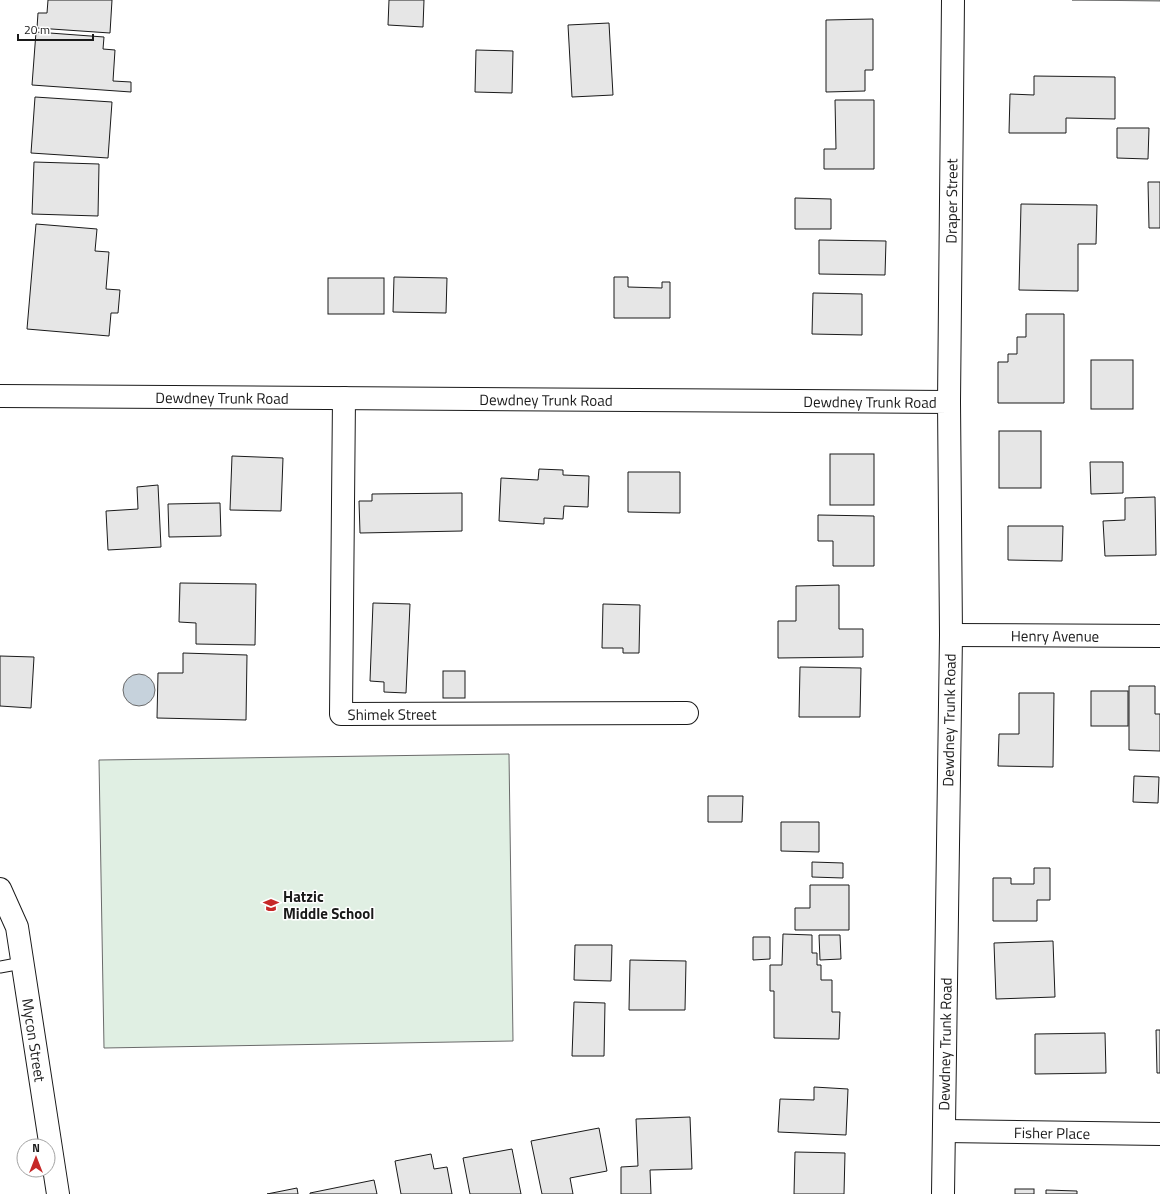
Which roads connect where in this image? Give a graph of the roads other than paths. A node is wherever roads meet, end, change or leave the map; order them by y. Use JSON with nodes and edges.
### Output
{"nodes":[{"id":1,"x":953,"y":0,"type":"edge"},
{"id":2,"x":0,"y":396,"type":"edge"},
{"id":3,"x":344,"y":398,"type":"junction"},
{"id":4,"x":949,"y":402,"type":"junction"},
{"id":5,"x":950,"y":635,"type":"junction"},
{"id":6,"x":1160,"y":636,"type":"edge"},
{"id":7,"x":687,"y":713,"type":"dead end"},
{"id":8,"x":0,"y":889,"type":"edge"},
{"id":9,"x":22,"y":963,"type":"junction"},
{"id":10,"x":0,"y":967,"type":"edge"},
{"id":11,"x":944,"y":1131,"type":"junction"},
{"id":12,"x":1160,"y":1134,"type":"edge"},
{"id":13,"x":58,"y":1194,"type":"edge"},
{"id":14,"x":942,"y":1194,"type":"edge"}],
"edges":[{"from":1,"to":4,"type":"street","name":"Draper Street"},
{"from":2,"to":3,"type":"street","name":"Dewdney Trunk Road"},
{"from":3,"to":4,"type":"street","name":"Dewdney Trunk Road"},
{"from":3,"to":7,"type":"street","name":"Shimek Street"},
{"from":4,"to":5,"type":"street","name":"Dewdney Trunk Road"},
{"from":5,"to":6,"type":"street","name":"Henry Avenue"},
{"from":5,"to":11,"type":"street","name":"Dewdney Trunk Road"},
{"from":8,"to":9,"type":"street","name":"Mycon Street"},
{"from":9,"to":10,"type":"lane"},
{"from":9,"to":13,"type":"street","name":"Mycon Street"},
{"from":11,"to":12,"type":"street","name":"Fisher Place"},
{"from":11,"to":14,"type":"street","name":"Dewdney Trunk Road"}]}
